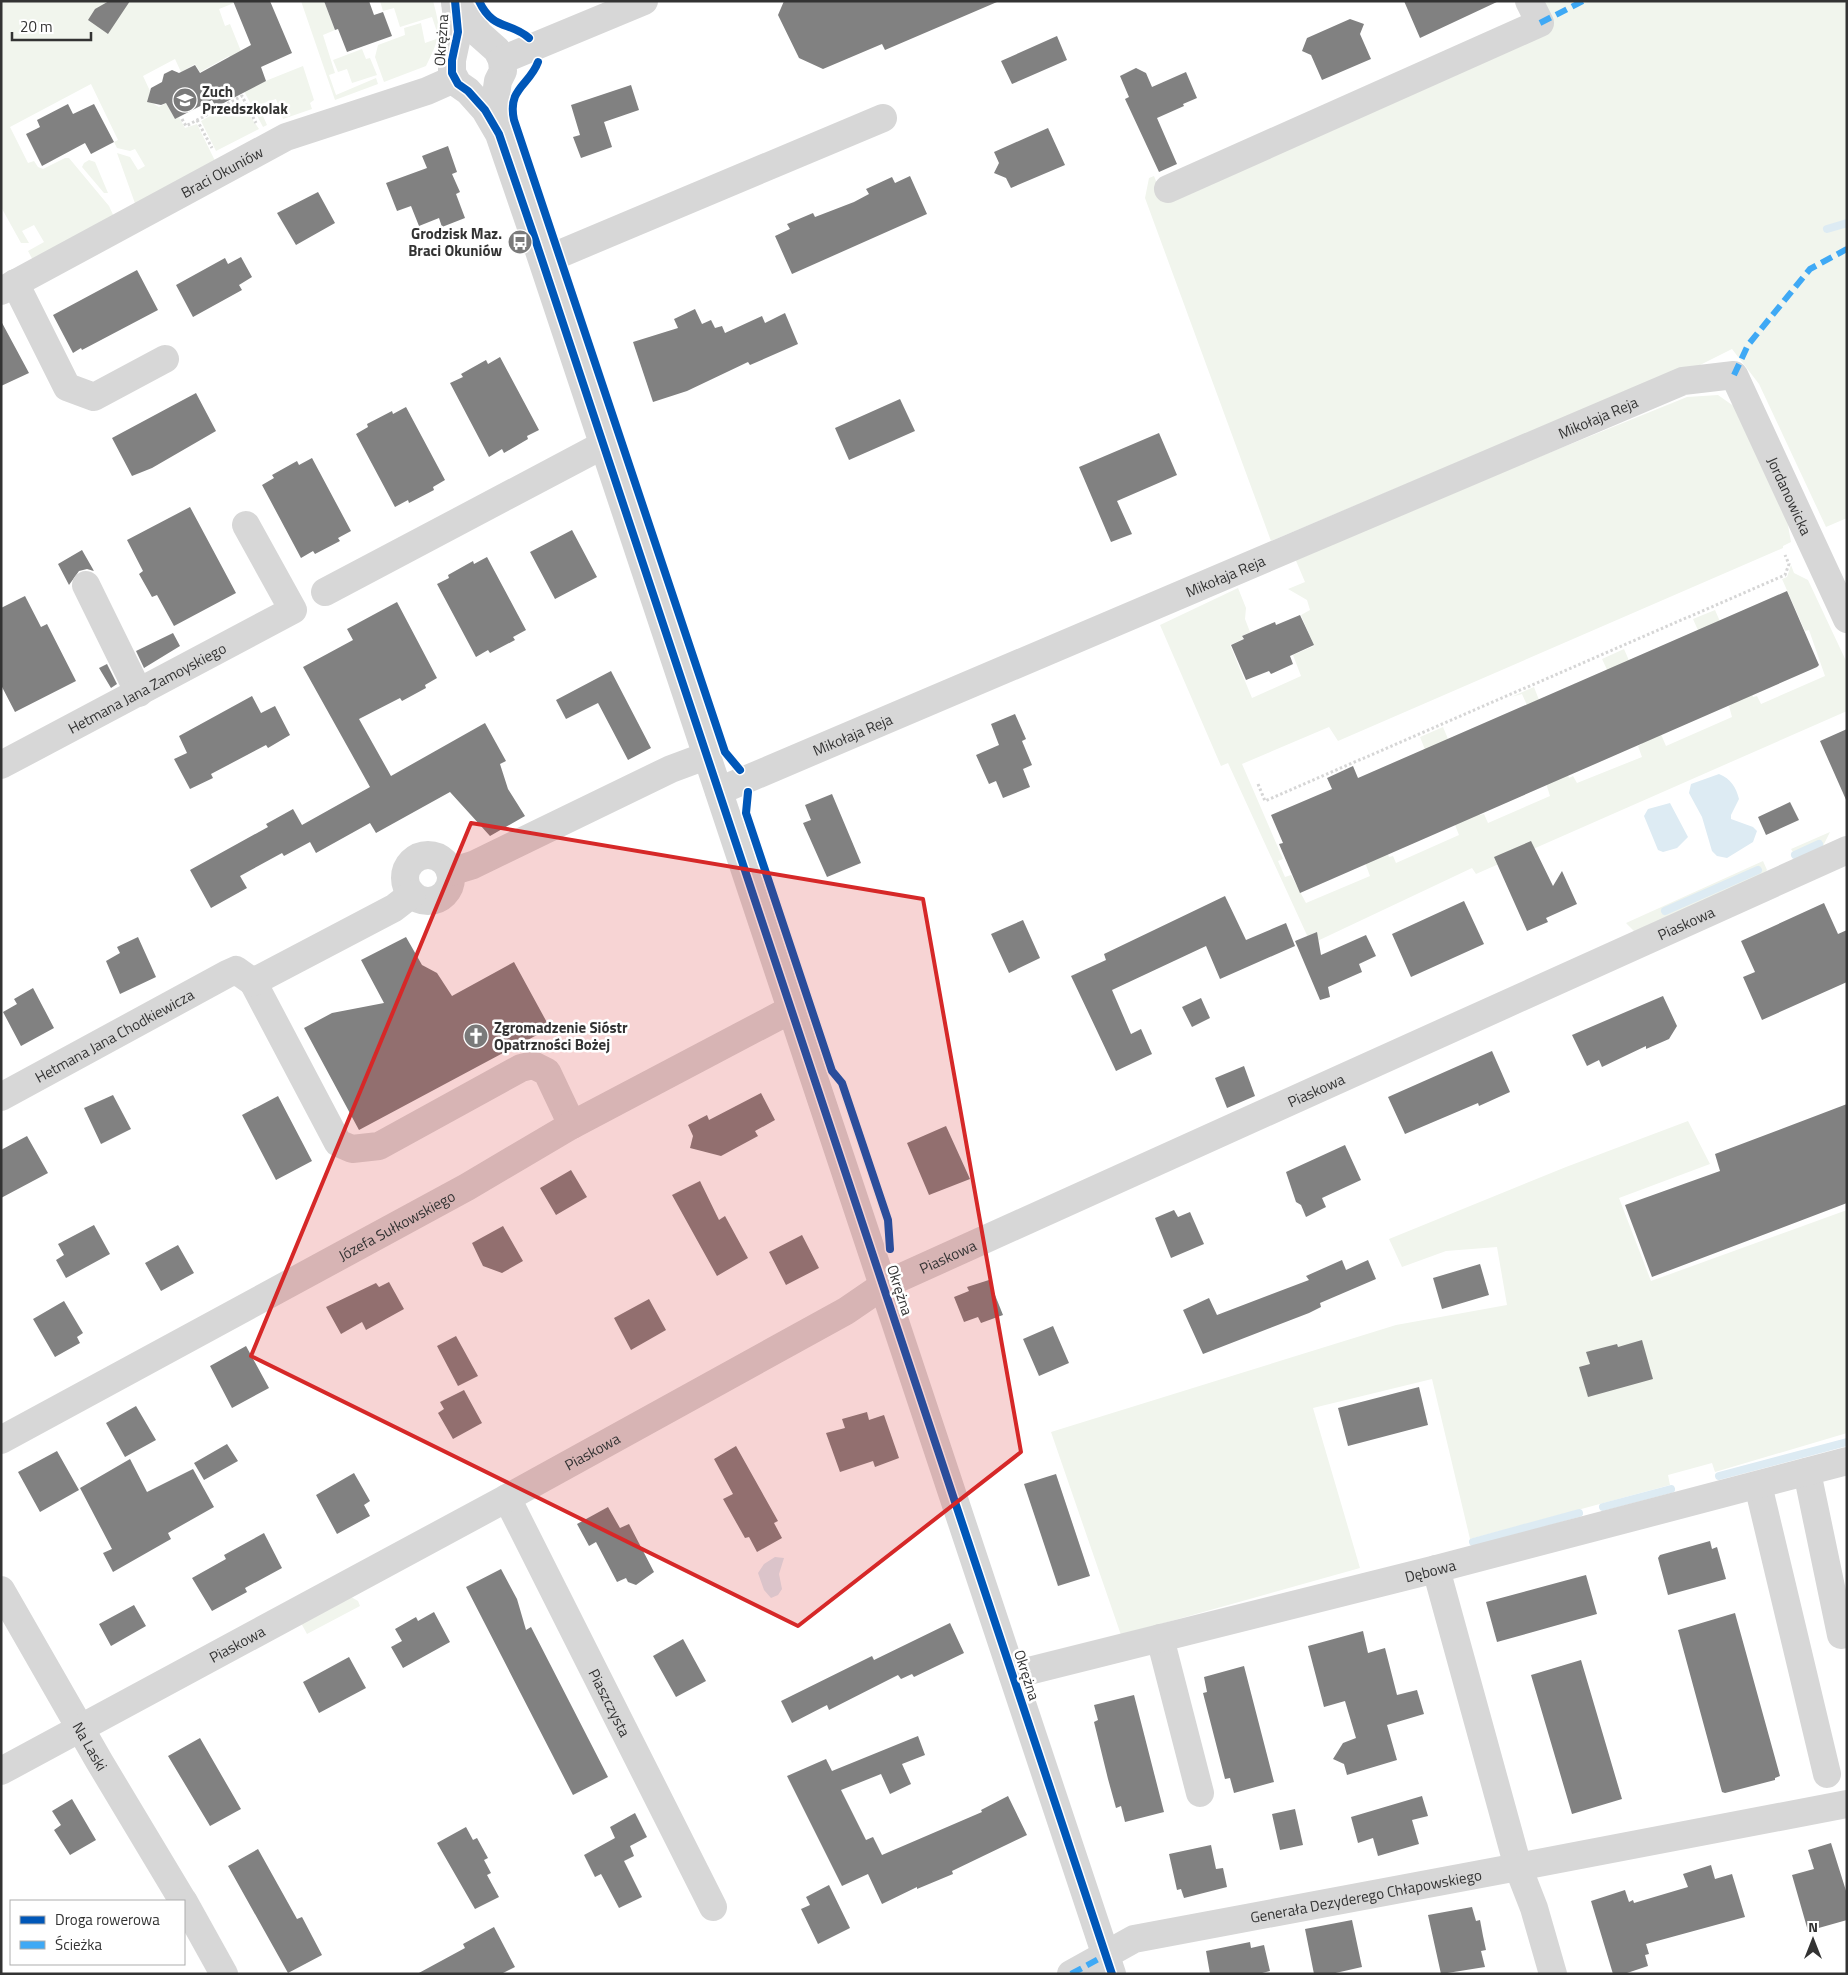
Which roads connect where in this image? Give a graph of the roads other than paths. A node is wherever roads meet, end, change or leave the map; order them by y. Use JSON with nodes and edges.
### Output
{"nodes":[{"id":1,"x":455,"y":1,"type":"edge"},
{"id":2,"x":644,"y":1,"type":"edge"},
{"id":3,"x":1535,"y":12,"type":"edge"},
{"id":4,"x":496,"y":61,"type":"junction"},
{"id":5,"x":459,"y":74,"type":"junction"},
{"id":6,"x":883,"y":118,"type":"dead end"},
{"id":7,"x":499,"y":134,"type":"junction"},
{"id":8,"x":1168,"y":189,"type":"dead end"},
{"id":9,"x":543,"y":261,"type":"junction"},
{"id":10,"x":8,"y":287,"type":"edge"},
{"id":11,"x":165,"y":359,"type":"dead end"},
{"id":12,"x":1734,"y":375,"type":"joint"},
{"id":13,"x":603,"y":445,"type":"junction"},
{"id":14,"x":246,"y":525,"type":"dead end"},
{"id":15,"x":86,"y":585,"type":"dead end"},
{"id":16,"x":325,"y":592,"type":"dead end"},
{"id":17,"x":1847,"y":619,"type":"edge"},
{"id":18,"x":139,"y":693,"type":"junction"},
{"id":19,"x":706,"y":756,"type":"junction"},
{"id":20,"x":1,"y":765,"type":"edge"},
{"id":21,"x":719,"y":791,"type":"junction"},
{"id":22,"x":1847,"y":850,"type":"edge"},
{"id":23,"x":253,"y":982,"type":"junction"},
{"id":24,"x":792,"y":1009,"type":"junction"},
{"id":25,"x":1,"y":1097,"type":"edge"},
{"id":26,"x":572,"y":1125,"type":"junction"},
{"id":27,"x":884,"y":1285,"type":"junction"},
{"id":28,"x":1,"y":1440,"type":"edge"},
{"id":29,"x":1847,"y":1461,"type":"edge"},
{"id":30,"x":1807,"y":1472,"type":"junction"},
{"id":31,"x":1758,"y":1485,"type":"junction"},
{"id":32,"x":507,"y":1498,"type":"junction"},
{"id":33,"x":1436,"y":1569,"type":"junction"},
{"id":34,"x":1,"y":1590,"type":"edge"},
{"id":35,"x":1847,"y":1634,"type":"edge"},
{"id":36,"x":1160,"y":1638,"type":"junction"},
{"id":37,"x":1013,"y":1676,"type":"junction"},
{"id":38,"x":80,"y":1728,"type":"junction"},
{"id":39,"x":1,"y":1771,"type":"edge"},
{"id":40,"x":1827,"y":1774,"type":"dead end"},
{"id":41,"x":1200,"y":1793,"type":"dead end"},
{"id":42,"x":1847,"y":1804,"type":"edge"},
{"id":43,"x":1518,"y":1867,"type":"junction"},
{"id":44,"x":182,"y":1900,"type":"edge"},
{"id":45,"x":185,"y":1906,"type":"edge"},
{"id":46,"x":713,"y":1907,"type":"dead end"},
{"id":47,"x":1109,"y":1964,"type":"edge"},
{"id":48,"x":224,"y":1974,"type":"edge"},
{"id":49,"x":1071,"y":1974,"type":"edge"},
{"id":50,"x":1553,"y":1974,"type":"edge"}],
"edges":[{"from":1,"to":4,"type":"street","name":"Okrężna"},
{"from":1,"to":5,"type":"street","name":"Okrężna"},
{"from":2,"to":4,"type":"street"},
{"from":3,"to":8,"type":"street"},
{"from":4,"to":5,"type":"street"},
{"from":4,"to":5,"type":"street","name":"Okrężna"},
{"from":4,"to":7,"type":"street","name":"Okrężna"},
{"from":5,"to":7,"type":"street","name":"Okrężna"},
{"from":5,"to":10,"type":"street","name":"Braci Okuniów"},
{"from":6,"to":9,"type":"street"},
{"from":7,"to":9,"type":"street","name":"Okrężna"},
{"from":9,"to":13,"type":"street","name":"Okrężna"},
{"from":10,"to":11,"type":"street"},
{"from":12,"to":17,"type":"street","name":"Jordanowicka"},
{"from":12,"to":21,"type":"street","name":"Mikołaja Reja"},
{"from":13,"to":16,"type":"street"},
{"from":13,"to":19,"type":"street","name":"Okrężna"},
{"from":14,"to":18,"type":"street","name":"Hetmana Jana Zamoyskiego"},
{"from":15,"to":18,"type":"street"},
{"from":18,"to":20,"type":"street","name":"Hetmana Jana Zamoyskiego"},
{"from":19,"to":21,"type":"street","name":"Okrężna"},
{"from":19,"to":23,"type":"street"},
{"from":21,"to":24,"type":"street","name":"Okrężna"},
{"from":22,"to":27,"type":"street","name":"Piaskowa"},
{"from":23,"to":25,"type":"street","name":"Hetmana Jana Chodkiewicza"},
{"from":23,"to":26,"type":"street"},
{"from":24,"to":26,"type":"street","name":"Józefa Sułkowskiego"},
{"from":24,"to":27,"type":"street","name":"Okrężna"},
{"from":26,"to":28,"type":"street","name":"Józefa Sułkowskiego"},
{"from":27,"to":32,"type":"street","name":"Piaskowa"},
{"from":27,"to":37,"type":"street","name":"Okrężna"},
{"from":29,"to":30,"type":"street","name":"Dębowa"},
{"from":30,"to":31,"type":"street","name":"Dębowa"},
{"from":30,"to":35,"type":"street"},
{"from":31,"to":33,"type":"street","name":"Dębowa"},
{"from":31,"to":40,"type":"street"},
{"from":32,"to":38,"type":"street","name":"Piaskowa"},
{"from":32,"to":46,"type":"street","name":"Piaszczysta"},
{"from":33,"to":36,"type":"street","name":"Dębowa"},
{"from":33,"to":43,"type":"street"},
{"from":34,"to":38,"type":"street","name":"Na Laski"},
{"from":36,"to":37,"type":"street","name":"Dębowa"},
{"from":36,"to":41,"type":"street"},
{"from":37,"to":47,"type":"street","name":"Okrężna"},
{"from":38,"to":39,"type":"street","name":"Piaskowa"},
{"from":38,"to":44,"type":"street","name":"Na Laski"},
{"from":42,"to":43,"type":"street","name":"Generała Dezyderego Chłapowskiego"},
{"from":43,"to":47,"type":"street","name":"Generała Dezyderego Chłapowskiego"},
{"from":43,"to":50,"type":"street"},
{"from":45,"to":48,"type":"street","name":"Na Laski"},
{"from":47,"to":49,"type":"street","name":"Generała Dezyderego Chłapowskiego"}]}
